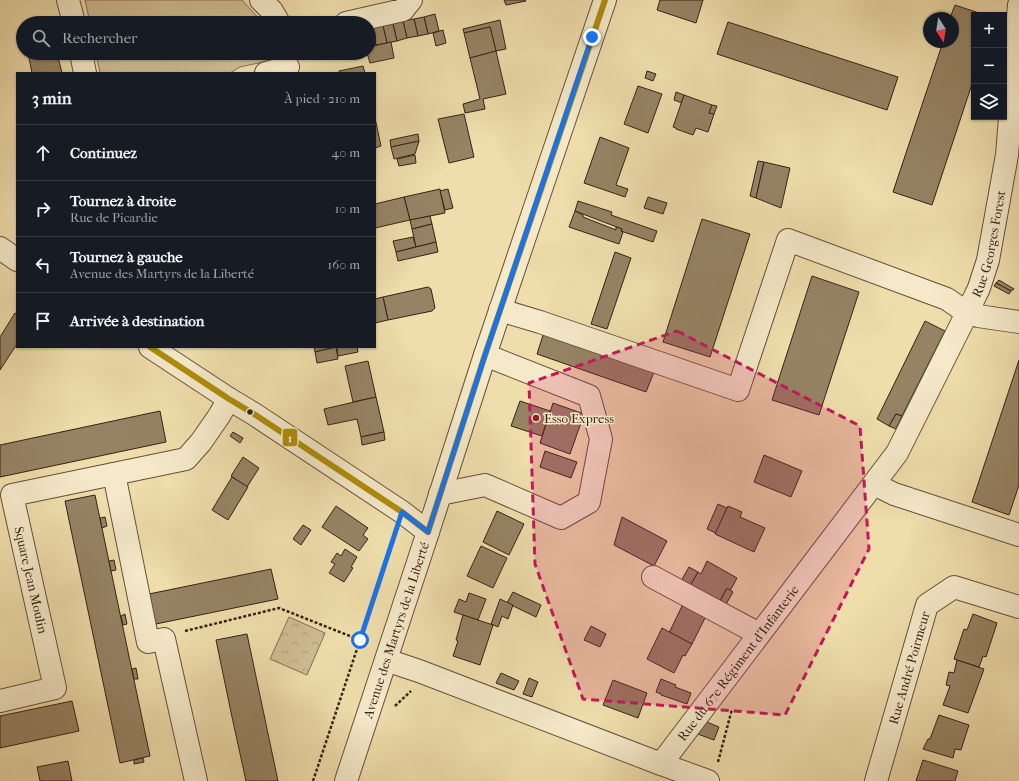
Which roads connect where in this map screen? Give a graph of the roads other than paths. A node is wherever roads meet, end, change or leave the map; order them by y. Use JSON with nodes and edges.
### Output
{"nodes":[{"id":1,"x":68,"y":0,"type":"edge"},
{"id":2,"x":261,"y":0,"type":"edge"},
{"id":3,"x":411,"y":0,"type":"edge"},
{"id":4,"x":605,"y":0,"type":"edge"},
{"id":5,"x":1019,"y":5,"type":"edge"},
{"id":6,"x":72,"y":16,"type":"edge"},
{"id":7,"x":275,"y":16,"type":"edge"},
{"id":8,"x":376,"y":16,"type":"edge"},
{"id":9,"x":82,"y":60,"type":"edge"},
{"id":10,"x":287,"y":64,"type":"edge"},
{"id":11,"x":85,"y":72,"type":"edge"},
{"id":12,"x":268,"y":72,"type":"edge"},
{"id":13,"x":0,"y":248,"type":"edge"},
{"id":14,"x":16,"y":259,"type":"edge"},
{"id":15,"x":500,"y":310,"type":"junction"},
{"id":16,"x":967,"y":313,"type":"junction"},
{"id":17,"x":1019,"y":322,"type":"edge"},
{"id":18,"x":152,"y":348,"type":"edge"},
{"id":19,"x":485,"y":355,"type":"junction"},
{"id":20,"x":229,"y":399,"type":"junction"},
{"id":21,"x":114,"y":474,"type":"junction"},
{"id":22,"x":874,"y":484,"type":"junction"},
{"id":23,"x":440,"y":494,"type":"junction"},
{"id":24,"x":428,"y":532,"type":"junction"},
{"id":25,"x":1018,"y":533,"type":"edge"},
{"id":26,"x":654,"y":577,"type":"dead end"},
{"id":27,"x":1019,"y":607,"type":"edge"},
{"id":28,"x":759,"y":634,"type":"junction"},
{"id":29,"x":386,"y":660,"type":"junction"},
{"id":30,"x":0,"y":701,"type":"edge"},
{"id":31,"x":661,"y":764,"type":"junction"},
{"id":32,"x":713,"y":774,"type":"edge"},
{"id":33,"x":196,"y":781,"type":"edge"},
{"id":34,"x":346,"y":781,"type":"edge"},
{"id":35,"x":876,"y":781,"type":"edge"}],
"edges":[{"from":1,"to":6,"type":"street"},
{"from":2,"to":7,"type":"street"},
{"from":3,"to":8,"type":"street"},
{"from":4,"to":15,"type":"street","name":"Avenue des Martyrs de la Liberté"},
{"from":5,"to":16,"type":"street","name":"Rue Georges Forest"},
{"from":9,"to":11,"type":"street"},
{"from":10,"to":12,"type":"street"},
{"from":13,"to":14,"type":"street"},
{"from":15,"to":16,"type":"street"},
{"from":15,"to":19,"type":"street","name":"Avenue des Martyrs de la Liberté"},
{"from":16,"to":17,"type":"street"},
{"from":16,"to":22,"type":"street","name":"Rue du 67e Régiment d'Infanterie"},
{"from":18,"to":20,"type":"street"},
{"from":19,"to":23,"type":"street","name":"Avenue des Martyrs de la Liberté"},
{"from":19,"to":23,"type":"street"},
{"from":20,"to":21,"type":"street","name":"Square Jean Moulin"},
{"from":20,"to":24,"type":"street"},
{"from":21,"to":30,"type":"street","name":"Square Jean Moulin"},
{"from":21,"to":33,"type":"street"},
{"from":22,"to":25,"type":"street"},
{"from":22,"to":28,"type":"street","name":"Rue du 67e Régiment d'Infanterie"},
{"from":23,"to":24,"type":"street","name":"Avenue des Martyrs de la Liberté"},
{"from":24,"to":29,"type":"street","name":"Avenue des Martyrs de la Liberté"},
{"from":26,"to":28,"type":"street"},
{"from":27,"to":35,"type":"street","name":"Rue André Poirmeur"},
{"from":28,"to":31,"type":"street","name":"Rue du 67e Régiment d'Infanterie"},
{"from":29,"to":31,"type":"street"},
{"from":29,"to":34,"type":"street","name":"Avenue des Martyrs de la Liberté"},
{"from":31,"to":32,"type":"street"}]}
